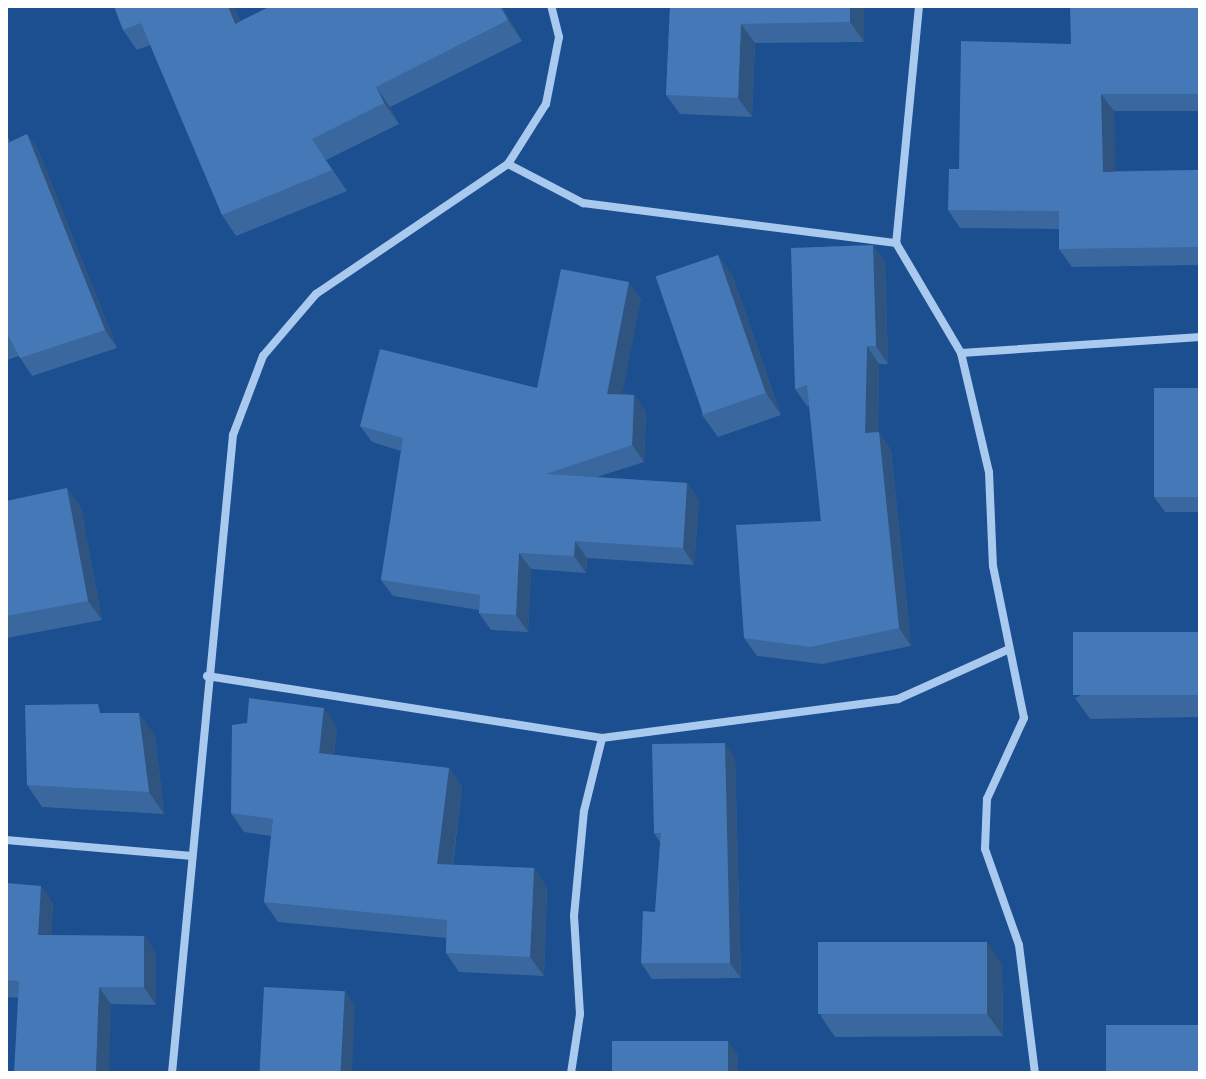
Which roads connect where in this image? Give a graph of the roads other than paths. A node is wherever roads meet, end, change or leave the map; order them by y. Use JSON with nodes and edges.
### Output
{"nodes":[{"id":1,"x":551,"y":6,"type":"edge"},
{"id":2,"x":919,"y":6,"type":"edge"},
{"id":3,"x":508,"y":164,"type":"junction"},
{"id":4,"x":896,"y":243,"type":"junction"},
{"id":5,"x":1200,"y":337,"type":"edge"},
{"id":6,"x":961,"y":353,"type":"junction"},
{"id":7,"x":1009,"y":649,"type":"junction"},
{"id":8,"x":207,"y":676,"type":"junction"},
{"id":9,"x":602,"y":738,"type":"junction"},
{"id":10,"x":6,"y":840,"type":"edge"},
{"id":11,"x":192,"y":856,"type":"junction"},
{"id":12,"x":172,"y":1073,"type":"edge"},
{"id":13,"x":571,"y":1073,"type":"edge"},
{"id":14,"x":1035,"y":1073,"type":"edge"}],
"edges":[{"from":1,"to":3,"type":"street"},
{"from":2,"to":4,"type":"street"},
{"from":3,"to":4,"type":"street"},
{"from":3,"to":8,"type":"street"},
{"from":4,"to":6,"type":"street"},
{"from":5,"to":6,"type":"street"},
{"from":6,"to":7,"type":"street"},
{"from":7,"to":9,"type":"street"},
{"from":7,"to":14,"type":"street"},
{"from":8,"to":9,"type":"street"},
{"from":8,"to":11,"type":"street"},
{"from":9,"to":13,"type":"street"},
{"from":10,"to":11,"type":"street"},
{"from":11,"to":12,"type":"street"}]}
